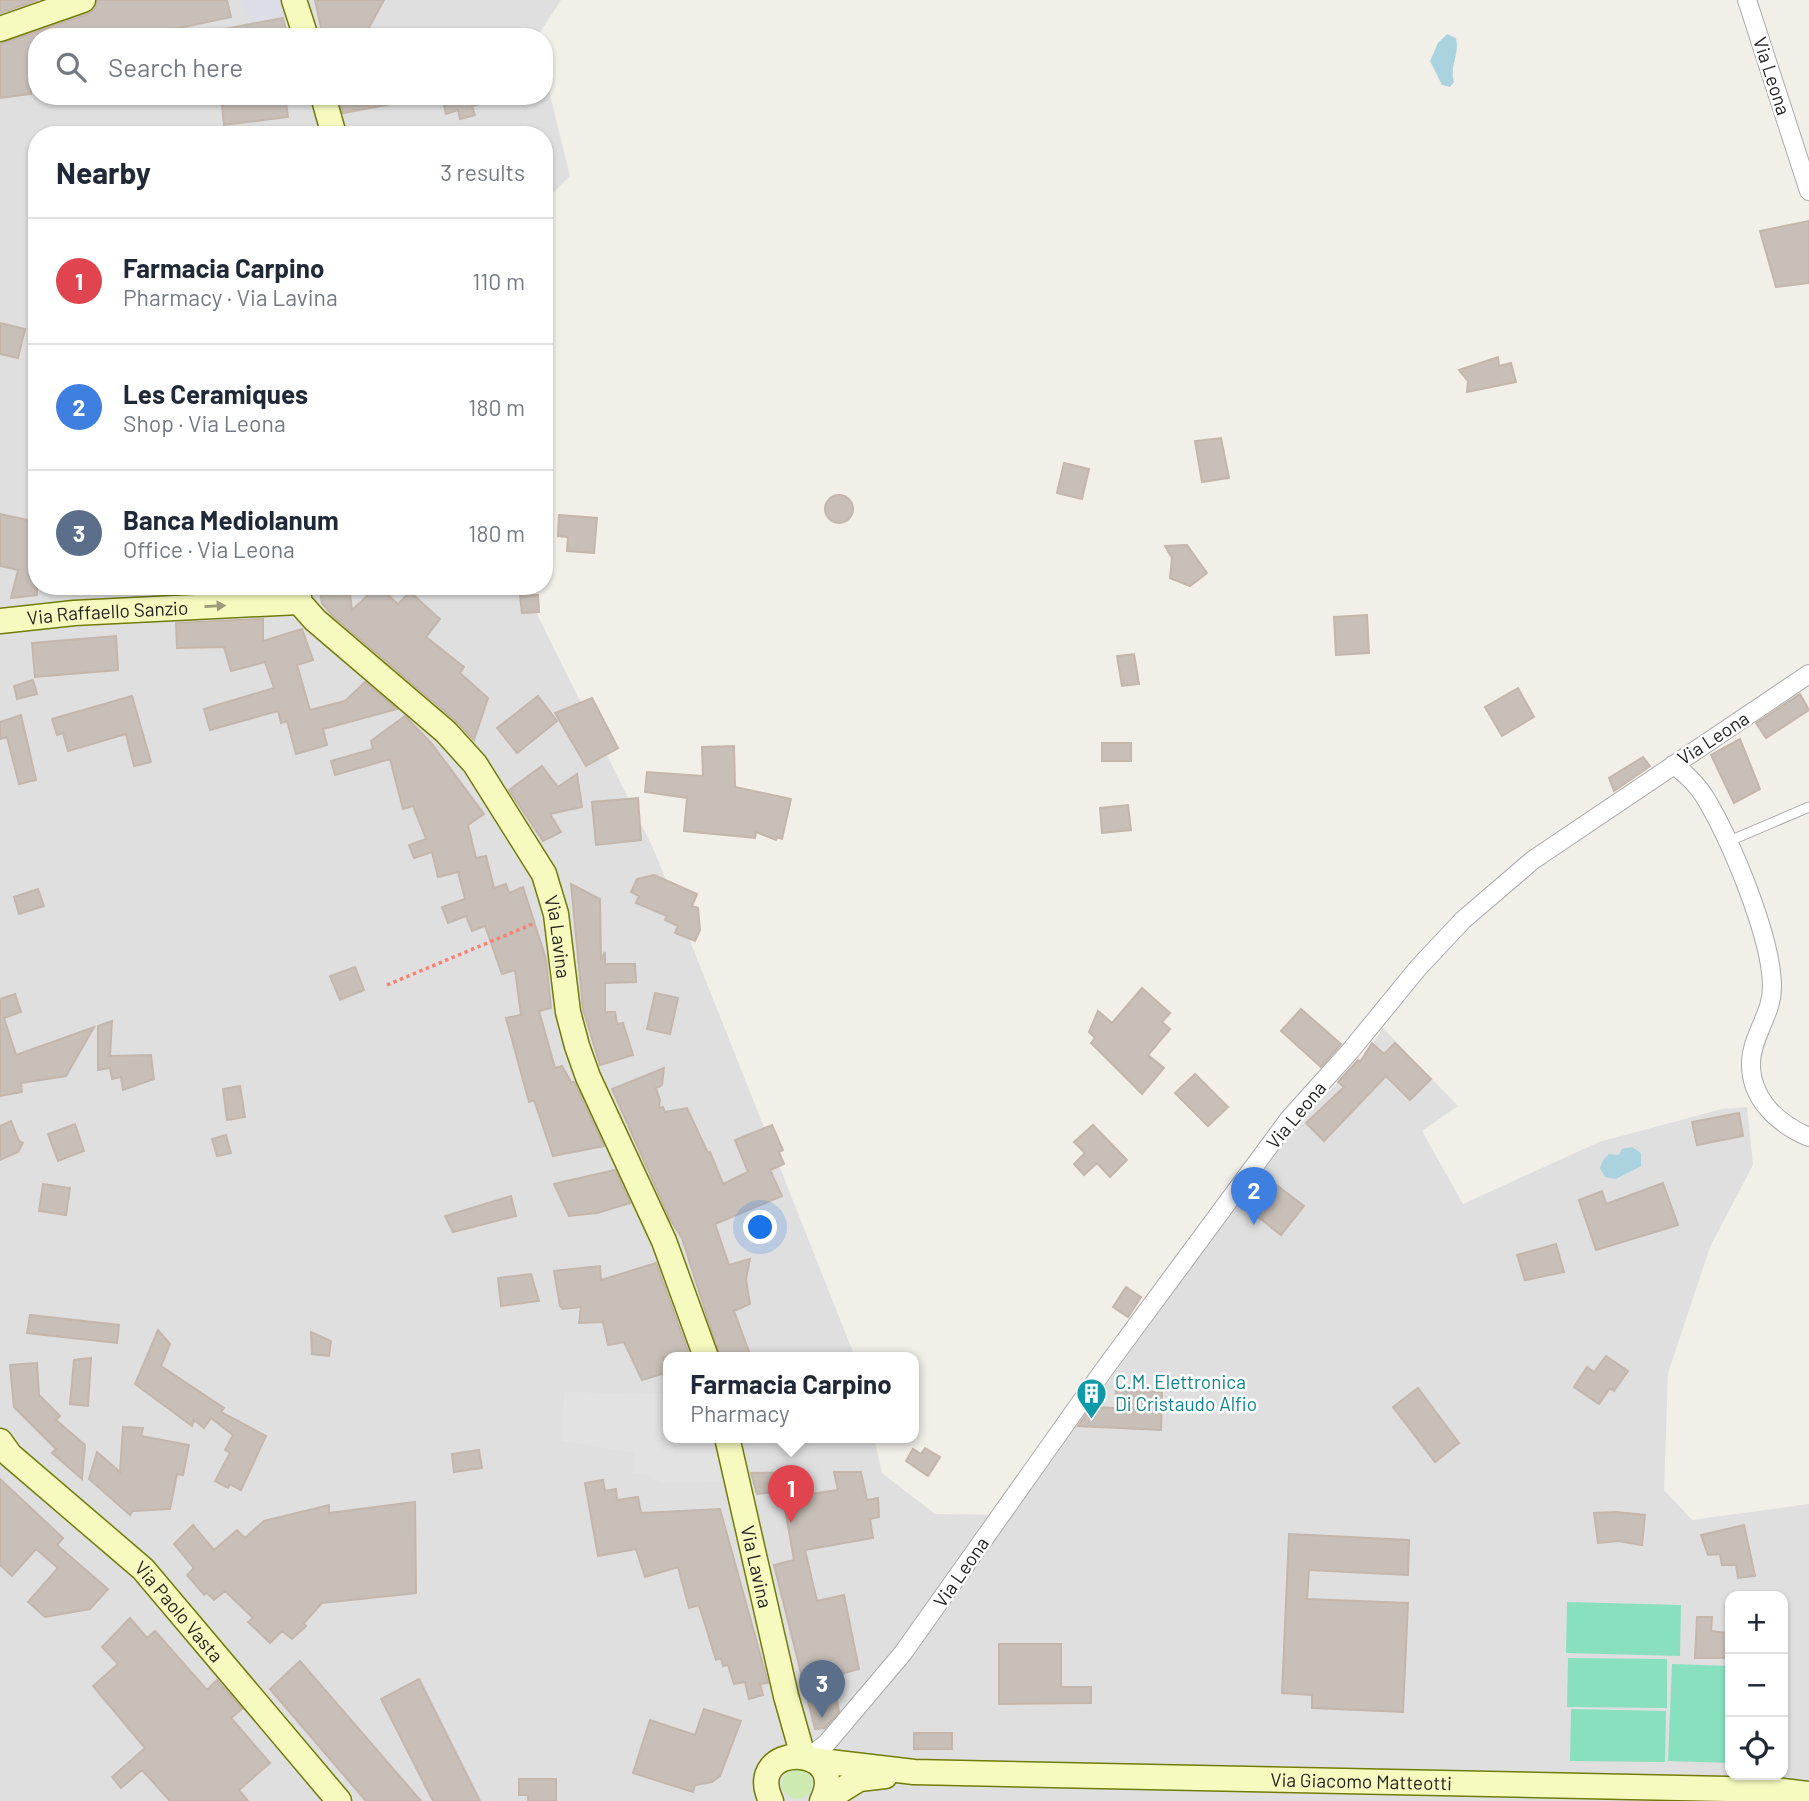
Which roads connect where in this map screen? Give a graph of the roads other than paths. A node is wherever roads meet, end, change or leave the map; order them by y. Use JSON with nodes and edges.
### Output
{"nodes":[{"id":1,"x":83,"y":0,"type":"edge"},
{"id":2,"x":1746,"y":0,"type":"edge"},
{"id":3,"x":296,"y":2,"type":"edge"},
{"id":4,"x":303,"y":28,"type":"edge"},
{"id":5,"x":0,"y":29,"type":"edge"},
{"id":6,"x":326,"y":105,"type":"edge"},
{"id":7,"x":331,"y":126,"type":"edge"},
{"id":8,"x":1809,"y":191,"type":"edge"},
{"id":9,"x":287,"y":595,"type":"edge"},
{"id":10,"x":300,"y":595,"type":"edge"},
{"id":11,"x":0,"y":621,"type":"edge"},
{"id":12,"x":1809,"y":674,"type":"edge"},
{"id":13,"x":1673,"y":765,"type":"junction"},
{"id":14,"x":1809,"y":807,"type":"edge"},
{"id":15,"x":1727,"y":842,"type":"junction"},
{"id":16,"x":1809,"y":1137,"type":"edge"},
{"id":17,"x":704,"y":1352,"type":"edge"},
{"id":18,"x":0,"y":1441,"type":"edge"},
{"id":19,"x":728,"y":1443,"type":"edge"},
{"id":20,"x":786,"y":1696,"type":"junction"},
{"id":21,"x":808,"y":1757,"type":"junction"},
{"id":22,"x":914,"y":1772,"type":"junction"},
{"id":23,"x":767,"y":1788,"type":"edge"},
{"id":24,"x":1809,"y":1794,"type":"edge"},
{"id":25,"x":339,"y":1801,"type":"edge"},
{"id":26,"x":823,"y":1801,"type":"edge"}],
"edges":[{"from":1,"to":5,"type":"street"},
{"from":2,"to":8,"type":"street","name":"Via Leona"},
{"from":3,"to":4,"type":"street"},
{"from":6,"to":7,"type":"street"},
{"from":11,"to":9,"type":"street","name":"Via Raffaello Sanzio","one_way":true},
{"from":10,"to":17,"type":"street","name":"Via Lavina"},
{"from":12,"to":13,"type":"street","name":"Via Leona"},
{"from":13,"to":15,"type":"street"},
{"from":13,"to":21,"type":"street","name":"Via Leona"},
{"from":14,"to":15,"type":"lane"},
{"from":15,"to":16,"type":"street"},
{"from":18,"to":25,"type":"street","name":"Via Paolo Vasta"},
{"from":19,"to":20,"type":"street","name":"Via Lavina"},
{"from":20,"to":21,"type":"street","name":"Via Lavina"},
{"from":20,"to":23,"type":"street"},
{"from":21,"to":22,"type":"street"},
{"from":21,"to":23,"type":"street"},
{"from":21,"to":26,"type":"street","name":"Via Lavina"},
{"from":22,"to":24,"type":"street","name":"Via Giacomo Matteotti"},
{"from":22,"to":26,"type":"street"}]}
